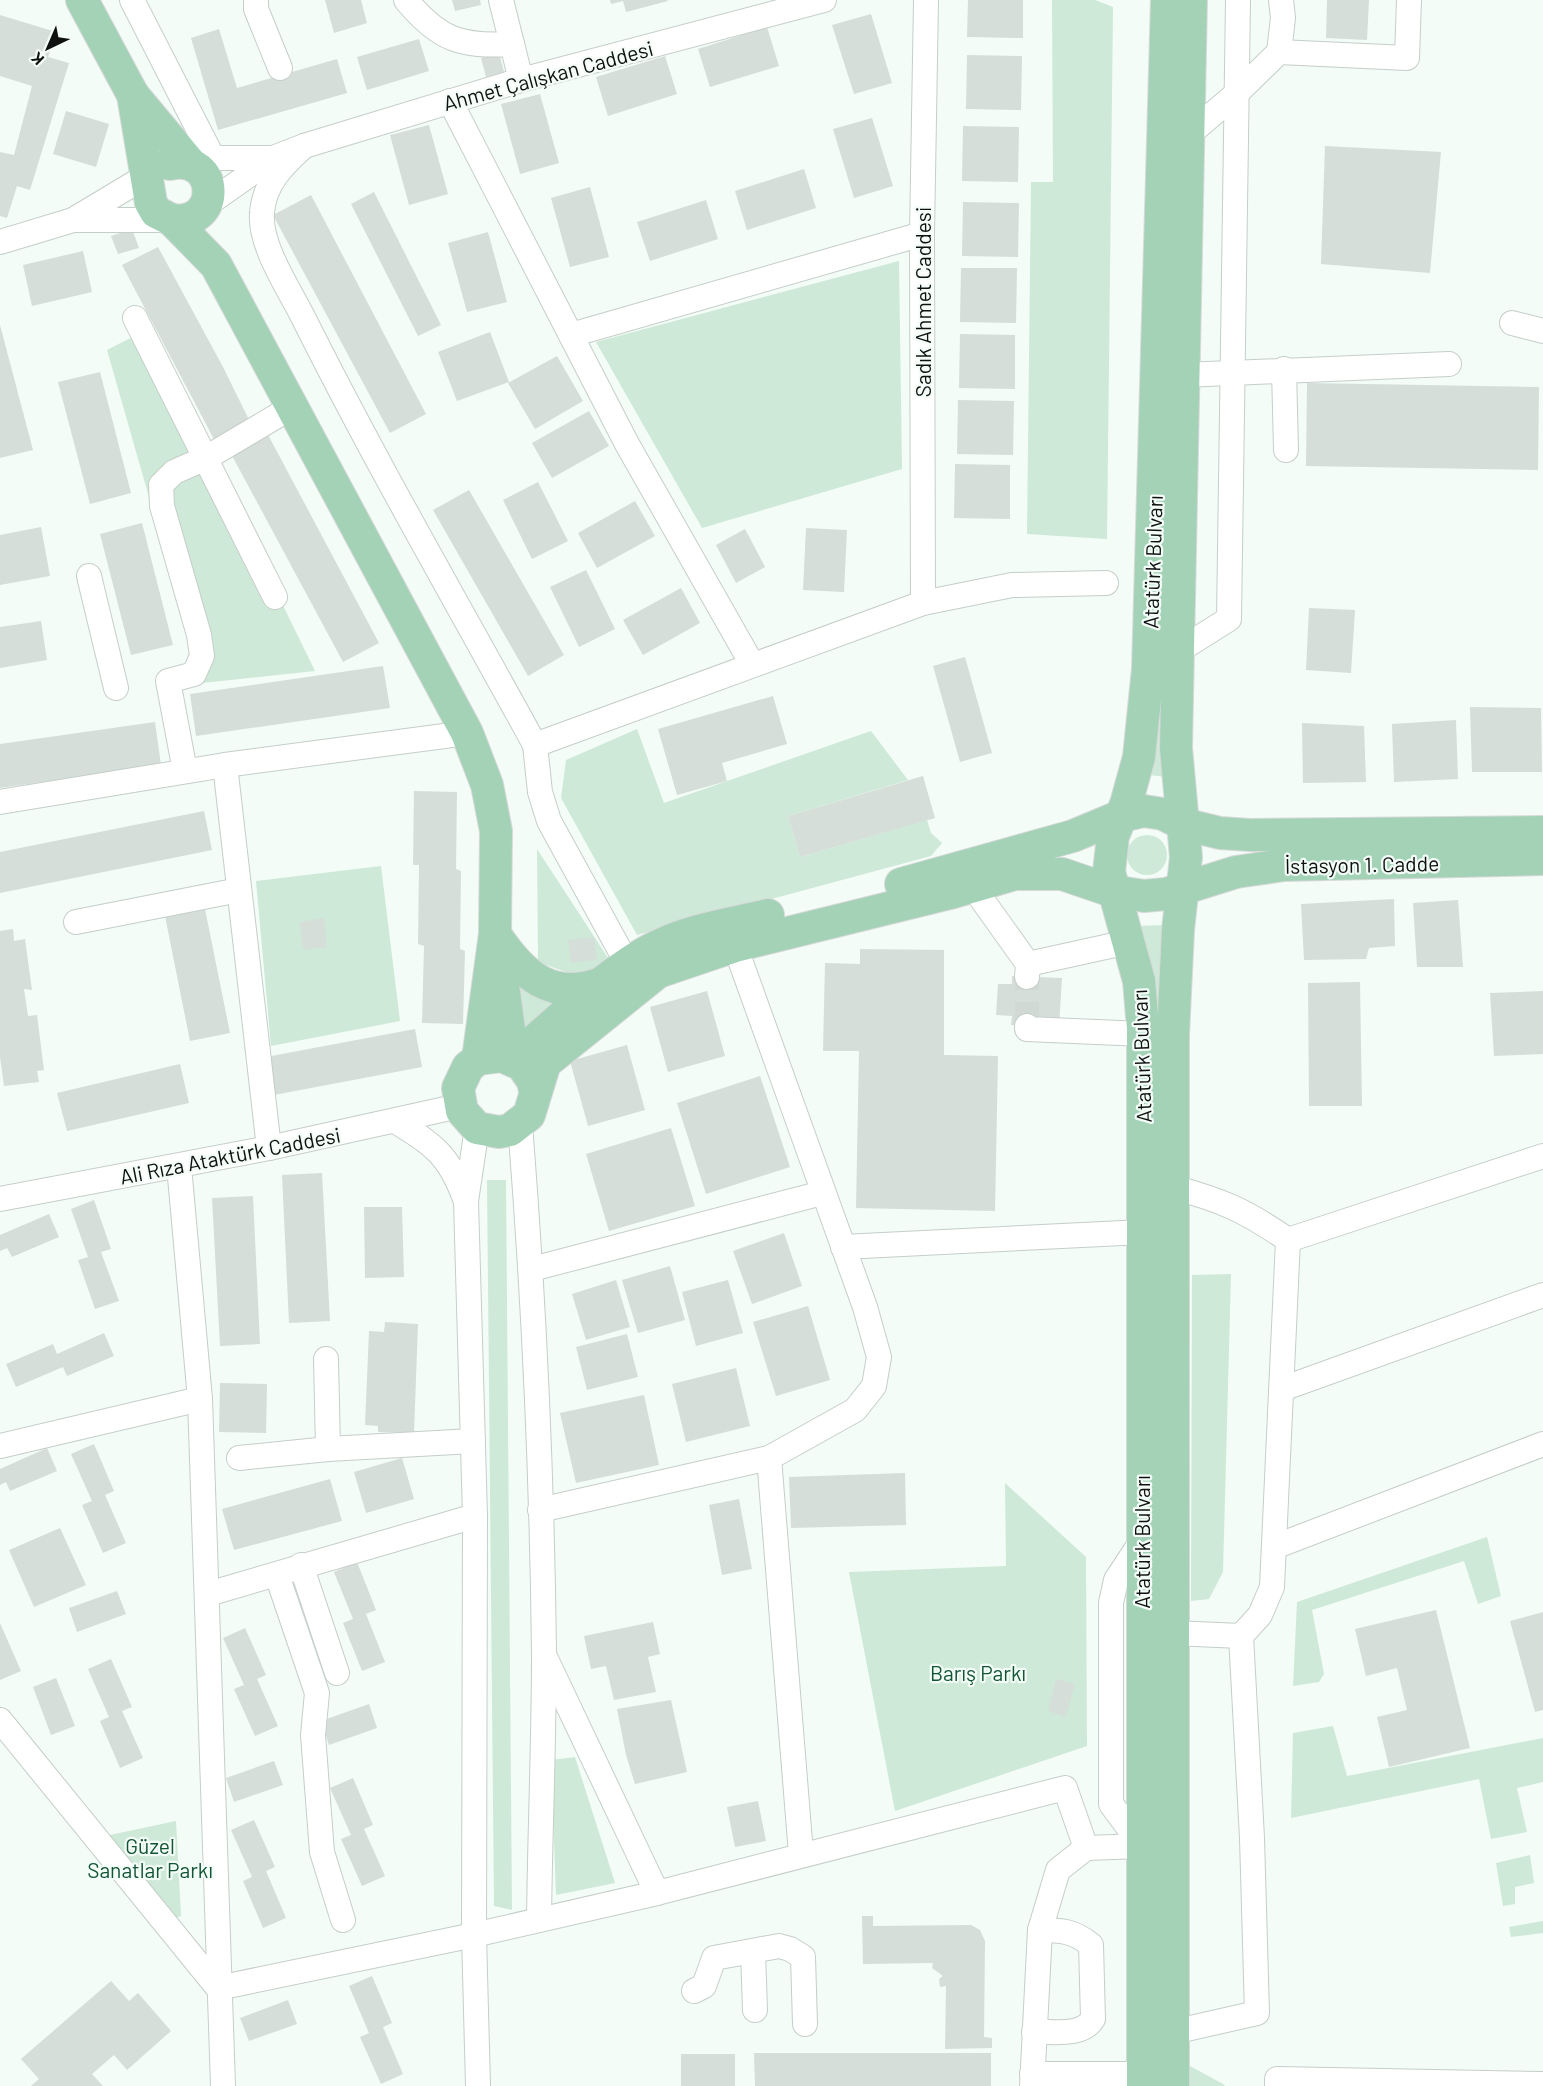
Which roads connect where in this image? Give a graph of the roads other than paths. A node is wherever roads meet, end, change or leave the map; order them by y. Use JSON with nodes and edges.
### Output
{"nodes":[{"id":1,"x":82,"y":0,"type":"edge"},
{"id":2,"x":132,"y":0,"type":"edge"},
{"id":3,"x":256,"y":0,"type":"edge"},
{"id":4,"x":501,"y":0,"type":"edge"},
{"id":5,"x":824,"y":0,"type":"edge"},
{"id":6,"x":926,"y":0,"type":"edge"},
{"id":7,"x":1238,"y":0,"type":"edge"},
{"id":8,"x":1281,"y":0,"type":"edge"},
{"id":9,"x":1409,"y":0,"type":"edge"},
{"id":10,"x":411,"y":2,"type":"edge"},
{"id":11,"x":1170,"y":2,"type":"edge"},
{"id":12,"x":743,"y":11,"type":"edge"},
{"id":13,"x":512,"y":44,"type":"junction"},
{"id":14,"x":1279,"y":52,"type":"junction"},
{"id":15,"x":280,"y":68,"type":"dead end"},
{"id":16,"x":521,"y":80,"type":"junction"},
{"id":17,"x":133,"y":95,"type":"junction"},
{"id":18,"x":1235,"y":95,"type":"junction"},
{"id":19,"x":450,"y":101,"type":"junction"},
{"id":20,"x":1188,"y":135,"type":"junction"},
{"id":21,"x":304,"y":146,"type":"junction"},
{"id":22,"x":273,"y":158,"type":"junction"},
{"id":23,"x":201,"y":160,"type":"junction"},
{"id":24,"x":148,"y":175,"type":"junction"},
{"id":25,"x":205,"y":206,"type":"junction"},
{"id":26,"x":73,"y":220,"type":"junction"},
{"id":27,"x":172,"y":220,"type":"junction"},
{"id":28,"x":922,"y":234,"type":"junction"},
{"id":29,"x":0,"y":242,"type":"edge"},
{"id":30,"x":216,"y":265,"type":"junction"},
{"id":31,"x":135,"y":318,"type":"dead end"},
{"id":32,"x":1512,"y":323,"type":"dead end"},
{"id":33,"x":1543,"y":331,"type":"edge"},
{"id":34,"x":571,"y":335,"type":"junction"},
{"id":35,"x":1449,"y":364,"type":"dead end"},
{"id":36,"x":1284,"y":369,"type":"junction"},
{"id":37,"x":1232,"y":372,"type":"junction"},
{"id":38,"x":1183,"y":375,"type":"junction"},
{"id":39,"x":292,"y":407,"type":"junction"},
{"id":40,"x":1286,"y":450,"type":"dead end"},
{"id":41,"x":206,"y":458,"type":"junction"},
{"id":42,"x":89,"y":576,"type":"dead end"},
{"id":43,"x":1106,"y":583,"type":"dead end"},
{"id":44,"x":275,"y":597,"type":"dead end"},
{"id":45,"x":923,"y":603,"type":"junction"},
{"id":46,"x":1178,"y":651,"type":"junction"},
{"id":47,"x":752,"y":664,"type":"junction"},
{"id":48,"x":116,"y":688,"type":"dead end"},
{"id":49,"x":467,"y":734,"type":"junction"},
{"id":50,"x":535,"y":745,"type":"junction"},
{"id":51,"x":225,"y":765,"type":"junction"},
{"id":52,"x":185,"y":771,"type":"junction"},
{"id":53,"x":0,"y":802,"type":"edge"},
{"id":54,"x":1121,"y":816,"type":"junction"},
{"id":55,"x":1183,"y":824,"type":"junction"},
{"id":56,"x":1543,"y":832,"type":"edge"},
{"id":57,"x":1543,"y":859,"type":"edge"},
{"id":58,"x":973,"y":886,"type":"junction"},
{"id":59,"x":1184,"y":887,"type":"junction"},
{"id":60,"x":239,"y":890,"type":"junction"},
{"id":61,"x":1112,"y":891,"type":"junction"},
{"id":62,"x":76,"y":922,"type":"dead end"},
{"id":63,"x":495,"y":934,"type":"junction"},
{"id":64,"x":1128,"y":942,"type":"junction"},
{"id":65,"x":735,"y":946,"type":"junction"},
{"id":66,"x":617,"y":973,"type":"junction"},
{"id":67,"x":1027,"y":1026,"type":"dead end"},
{"id":68,"x":1143,"y":1034,"type":"junction"},
{"id":69,"x":478,"y":1059,"type":"junction"},
{"id":70,"x":513,"y":1059,"type":"junction"},
{"id":71,"x":535,"y":1091,"type":"junction"},
{"id":72,"x":468,"y":1117,"type":"junction"},
{"id":73,"x":395,"y":1121,"type":"junction"},
{"id":74,"x":520,"y":1124,"type":"junction"},
{"id":75,"x":269,"y":1148,"type":"junction"},
{"id":76,"x":1543,"y":1156,"type":"edge"},
{"id":77,"x":179,"y":1166,"type":"junction"},
{"id":78,"x":1172,"y":1187,"type":"junction"},
{"id":79,"x":822,"y":1192,"type":"junction"},
{"id":80,"x":0,"y":1199,"type":"edge"},
{"id":81,"x":466,"y":1201,"type":"junction"},
{"id":82,"x":1143,"y":1232,"type":"junction"},
{"id":83,"x":1288,"y":1240,"type":"junction"},
{"id":84,"x":843,"y":1247,"type":"junction"},
{"id":85,"x":532,"y":1269,"type":"junction"},
{"id":86,"x":1543,"y":1295,"type":"edge"},
{"id":87,"x":326,"y":1359,"type":"dead end"},
{"id":88,"x":1282,"y":1389,"type":"junction"},
{"id":89,"x":200,"y":1399,"type":"junction"},
{"id":90,"x":473,"y":1441,"type":"junction"},
{"id":91,"x":1543,"y":1444,"type":"edge"},
{"id":92,"x":0,"y":1446,"type":"edge"},
{"id":93,"x":328,"y":1449,"type":"junction"},
{"id":94,"x":239,"y":1458,"type":"dead end"},
{"id":95,"x":769,"y":1458,"type":"junction"},
{"id":96,"x":540,"y":1510,"type":"junction"},
{"id":97,"x":475,"y":1516,"type":"junction"},
{"id":98,"x":1274,"y":1547,"type":"junction"},
{"id":99,"x":301,"y":1565,"type":"junction"},
{"id":100,"x":277,"y":1575,"type":"junction"},
{"id":101,"x":208,"y":1594,"type":"junction"},
{"id":102,"x":1172,"y":1633,"type":"junction"},
{"id":103,"x":1241,"y":1636,"type":"junction"},
{"id":104,"x":544,"y":1654,"type":"junction"},
{"id":105,"x":337,"y":1673,"type":"dead end"},
{"id":106,"x":0,"y":1720,"type":"edge"},
{"id":107,"x":1142,"y":1846,"type":"junction"},
{"id":108,"x":1086,"y":1848,"type":"junction"},
{"id":109,"x":801,"y":1854,"type":"junction"},
{"id":110,"x":657,"y":1893,"type":"junction"},
{"id":111,"x":343,"y":1920,"type":"dead end"},
{"id":112,"x":539,"y":1920,"type":"junction"},
{"id":113,"x":1040,"y":1930,"type":"junction"},
{"id":114,"x":474,"y":1935,"type":"junction"},
{"id":115,"x":753,"y":1952,"type":"junction"},
{"id":116,"x":219,"y":1988,"type":"junction"},
{"id":117,"x":694,"y":1991,"type":"dead end"},
{"id":118,"x":755,"y":2010,"type":"dead end"},
{"id":119,"x":805,"y":2024,"type":"dead end"},
{"id":120,"x":1034,"y":2032,"type":"junction"},
{"id":121,"x":1173,"y":2032,"type":"junction"},
{"id":122,"x":1032,"y":2080,"type":"edge"},
{"id":123,"x":1143,"y":2080,"type":"edge"},
{"id":124,"x":1543,"y":2084,"type":"edge"},
{"id":125,"x":223,"y":2086,"type":"edge"},
{"id":126,"x":478,"y":2086,"type":"edge"},
{"id":127,"x":1173,"y":2086,"type":"edge"},
{"id":128,"x":1277,"y":2086,"type":"edge"}],
"edges":[{"from":1,"to":17,"type":"main road"},
{"from":2,"to":23,"type":"street"},
{"from":3,"to":15,"type":"street"},
{"from":4,"to":13,"type":"street"},
{"from":5,"to":12,"type":"street","name":"Ahmet Çalışkan Caddesi"},
{"from":6,"to":28,"type":"street","name":"Sadık Ahmet Caddesi"},
{"from":7,"to":18,"type":"street"},
{"from":8,"to":14,"type":"street"},
{"from":9,"to":14,"type":"street"},
{"from":10,"to":13,"type":"street"},
{"from":11,"to":20,"type":"main road","name":"Atatürk Bulvarı"},
{"from":11,"to":54,"type":"main road","name":"Atatürk Bulvarı"},
{"from":12,"to":16,"type":"street","name":"Ahmet Çalışkan Caddesi"},
{"from":13,"to":16,"type":"street"},
{"from":14,"to":18,"type":"street"},
{"from":16,"to":19,"type":"street","name":"Ahmet Çalışkan Caddesi"},
{"from":17,"to":23,"type":"main road"},
{"from":17,"to":24,"type":"main road"},
{"from":18,"to":20,"type":"street"},
{"from":18,"to":37,"type":"street"},
{"from":19,"to":21,"type":"street","name":"Ahmet Çalışkan Caddesi"},
{"from":19,"to":34,"type":"street"},
{"from":20,"to":38,"type":"main road","name":"Atatürk Bulvarı"},
{"from":21,"to":22,"type":"street","name":"Ahmet Çalışkan Caddesi"},
{"from":21,"to":50,"type":"street"},
{"from":22,"to":23,"type":"street","name":"Ahmet Çalışkan Caddesi"},
{"from":22,"to":25,"type":"street","name":"Ahmet Çalışkan Caddesi"},
{"from":23,"to":24,"type":"main road"},
{"from":23,"to":25,"type":"main road"},
{"from":24,"to":26,"type":"street"},
{"from":24,"to":27,"type":"main road"},
{"from":25,"to":27,"type":"main road"},
{"from":25,"to":30,"type":"main road"},
{"from":26,"to":27,"type":"street"},
{"from":26,"to":29,"type":"street"},
{"from":27,"to":30,"type":"main road"},
{"from":28,"to":34,"type":"street"},
{"from":28,"to":45,"type":"street","name":"Sadık Ahmet Caddesi"},
{"from":30,"to":39,"type":"main road"},
{"from":31,"to":41,"type":"street"},
{"from":32,"to":33,"type":"street"},
{"from":34,"to":47,"type":"street"},
{"from":35,"to":36,"type":"street"},
{"from":36,"to":37,"type":"street"},
{"from":36,"to":40,"type":"street"},
{"from":37,"to":38,"type":"street"},
{"from":37,"to":46,"type":"street"},
{"from":38,"to":46,"type":"main road","name":"Atatürk Bulvarı"},
{"from":39,"to":41,"type":"street"},
{"from":39,"to":49,"type":"main road"},
{"from":41,"to":44,"type":"street"},
{"from":41,"to":52,"type":"street"},
{"from":42,"to":48,"type":"street"},
{"from":43,"to":45,"type":"street"},
{"from":45,"to":47,"type":"street"},
{"from":46,"to":55,"type":"main road","name":"Atatürk Bulvarı"},
{"from":47,"to":50,"type":"street"},
{"from":49,"to":51,"type":"street"},
{"from":49,"to":63,"type":"main road"},
{"from":50,"to":66,"type":"street"},
{"from":51,"to":52,"type":"street"},
{"from":51,"to":60,"type":"street"},
{"from":52,"to":53,"type":"street"},
{"from":54,"to":55,"type":"main road"},
{"from":54,"to":61,"type":"main road","name":"Atatürk Bulvarı"},
{"from":54,"to":66,"type":"main road"},
{"from":55,"to":56,"type":"main road","name":"İstasyon 1. Cadde"},
{"from":55,"to":59,"type":"main road","name":"Atatürk Bulvarı"},
{"from":57,"to":59,"type":"main road","name":"İstasyon 1. Cadde"},
{"from":58,"to":61,"type":"main road"},
{"from":58,"to":64,"type":"street"},
{"from":58,"to":65,"type":"main road"},
{"from":59,"to":61,"type":"main road"},
{"from":59,"to":78,"type":"main road","name":"Atatürk Bulvarı"},
{"from":60,"to":62,"type":"street"},
{"from":60,"to":75,"type":"street"},
{"from":61,"to":64,"type":"main road","name":"Atatürk Bulvarı"},
{"from":63,"to":66,"type":"main road"},
{"from":63,"to":69,"type":"main road"},
{"from":63,"to":70,"type":"main road"},
{"from":64,"to":68,"type":"main road","name":"Atatürk Bulvarı"},
{"from":65,"to":71,"type":"main road"},
{"from":65,"to":79,"type":"street"},
{"from":66,"to":70,"type":"main road"},
{"from":67,"to":68,"type":"street"},
{"from":68,"to":82,"type":"main road","name":"Atatürk Bulvarı"},
{"from":69,"to":70,"type":"main road"},
{"from":69,"to":72,"type":"main road"},
{"from":70,"to":71,"type":"main road"},
{"from":71,"to":74,"type":"main road"},
{"from":72,"to":73,"type":"street","name":"Ali Rıza Ataktürk Caddesi"},
{"from":72,"to":74,"type":"main road"},
{"from":72,"to":81,"type":"street"},
{"from":73,"to":75,"type":"street","name":"Ali Rıza Ataktürk Caddesi"},
{"from":73,"to":81,"type":"street"},
{"from":74,"to":85,"type":"street"},
{"from":75,"to":77,"type":"street","name":"Ali Rıza Ataktürk Caddesi"},
{"from":76,"to":83,"type":"street"},
{"from":77,"to":80,"type":"street","name":"Ali Rıza Ataktürk Caddesi"},
{"from":77,"to":89,"type":"street"},
{"from":78,"to":83,"type":"street"},
{"from":78,"to":102,"type":"main road","name":"Atatürk Bulvarı"},
{"from":79,"to":84,"type":"street"},
{"from":79,"to":85,"type":"street"},
{"from":81,"to":90,"type":"street"},
{"from":82,"to":84,"type":"street"},
{"from":82,"to":107,"type":"main road","name":"Atatürk Bulvarı"},
{"from":83,"to":88,"type":"street"},
{"from":84,"to":95,"type":"street"},
{"from":85,"to":96,"type":"street"},
{"from":86,"to":88,"type":"street"},
{"from":87,"to":93,"type":"street"},
{"from":88,"to":98,"type":"street"},
{"from":89,"to":92,"type":"street"},
{"from":89,"to":101,"type":"street"},
{"from":90,"to":93,"type":"street"},
{"from":90,"to":97,"type":"street"},
{"from":91,"to":98,"type":"street"},
{"from":93,"to":94,"type":"street"},
{"from":95,"to":96,"type":"street"},
{"from":95,"to":109,"type":"street"},
{"from":96,"to":104,"type":"street"},
{"from":97,"to":99,"type":"street"},
{"from":97,"to":114,"type":"street"},
{"from":98,"to":103,"type":"street"},
{"from":99,"to":100,"type":"street"},
{"from":99,"to":105,"type":"street"},
{"from":100,"to":101,"type":"street"},
{"from":100,"to":111,"type":"street"},
{"from":101,"to":116,"type":"street"},
{"from":102,"to":103,"type":"street"},
{"from":102,"to":121,"type":"main road","name":"Atatürk Bulvarı"},
{"from":103,"to":121,"type":"street"},
{"from":104,"to":110,"type":"street"},
{"from":104,"to":112,"type":"street"},
{"from":106,"to":116,"type":"street"},
{"from":107,"to":108,"type":"street"},
{"from":107,"to":123,"type":"main road","name":"Atatürk Bulvarı"},
{"from":108,"to":109,"type":"street"},
{"from":108,"to":113,"type":"street"},
{"from":109,"to":110,"type":"street"},
{"from":110,"to":112,"type":"street"},
{"from":112,"to":114,"type":"street"},
{"from":113,"to":120,"type":"street"},
{"from":113,"to":120,"type":"street"},
{"from":114,"to":116,"type":"street"},
{"from":114,"to":126,"type":"street"},
{"from":115,"to":117,"type":"street"},
{"from":115,"to":118,"type":"street"},
{"from":115,"to":119,"type":"street"},
{"from":116,"to":125,"type":"street"},
{"from":120,"to":122,"type":"street"},
{"from":121,"to":127,"type":"main road","name":"Atatürk Bulvarı"},
{"from":122,"to":123,"type":"street"},
{"from":124,"to":128,"type":"street"}]}
